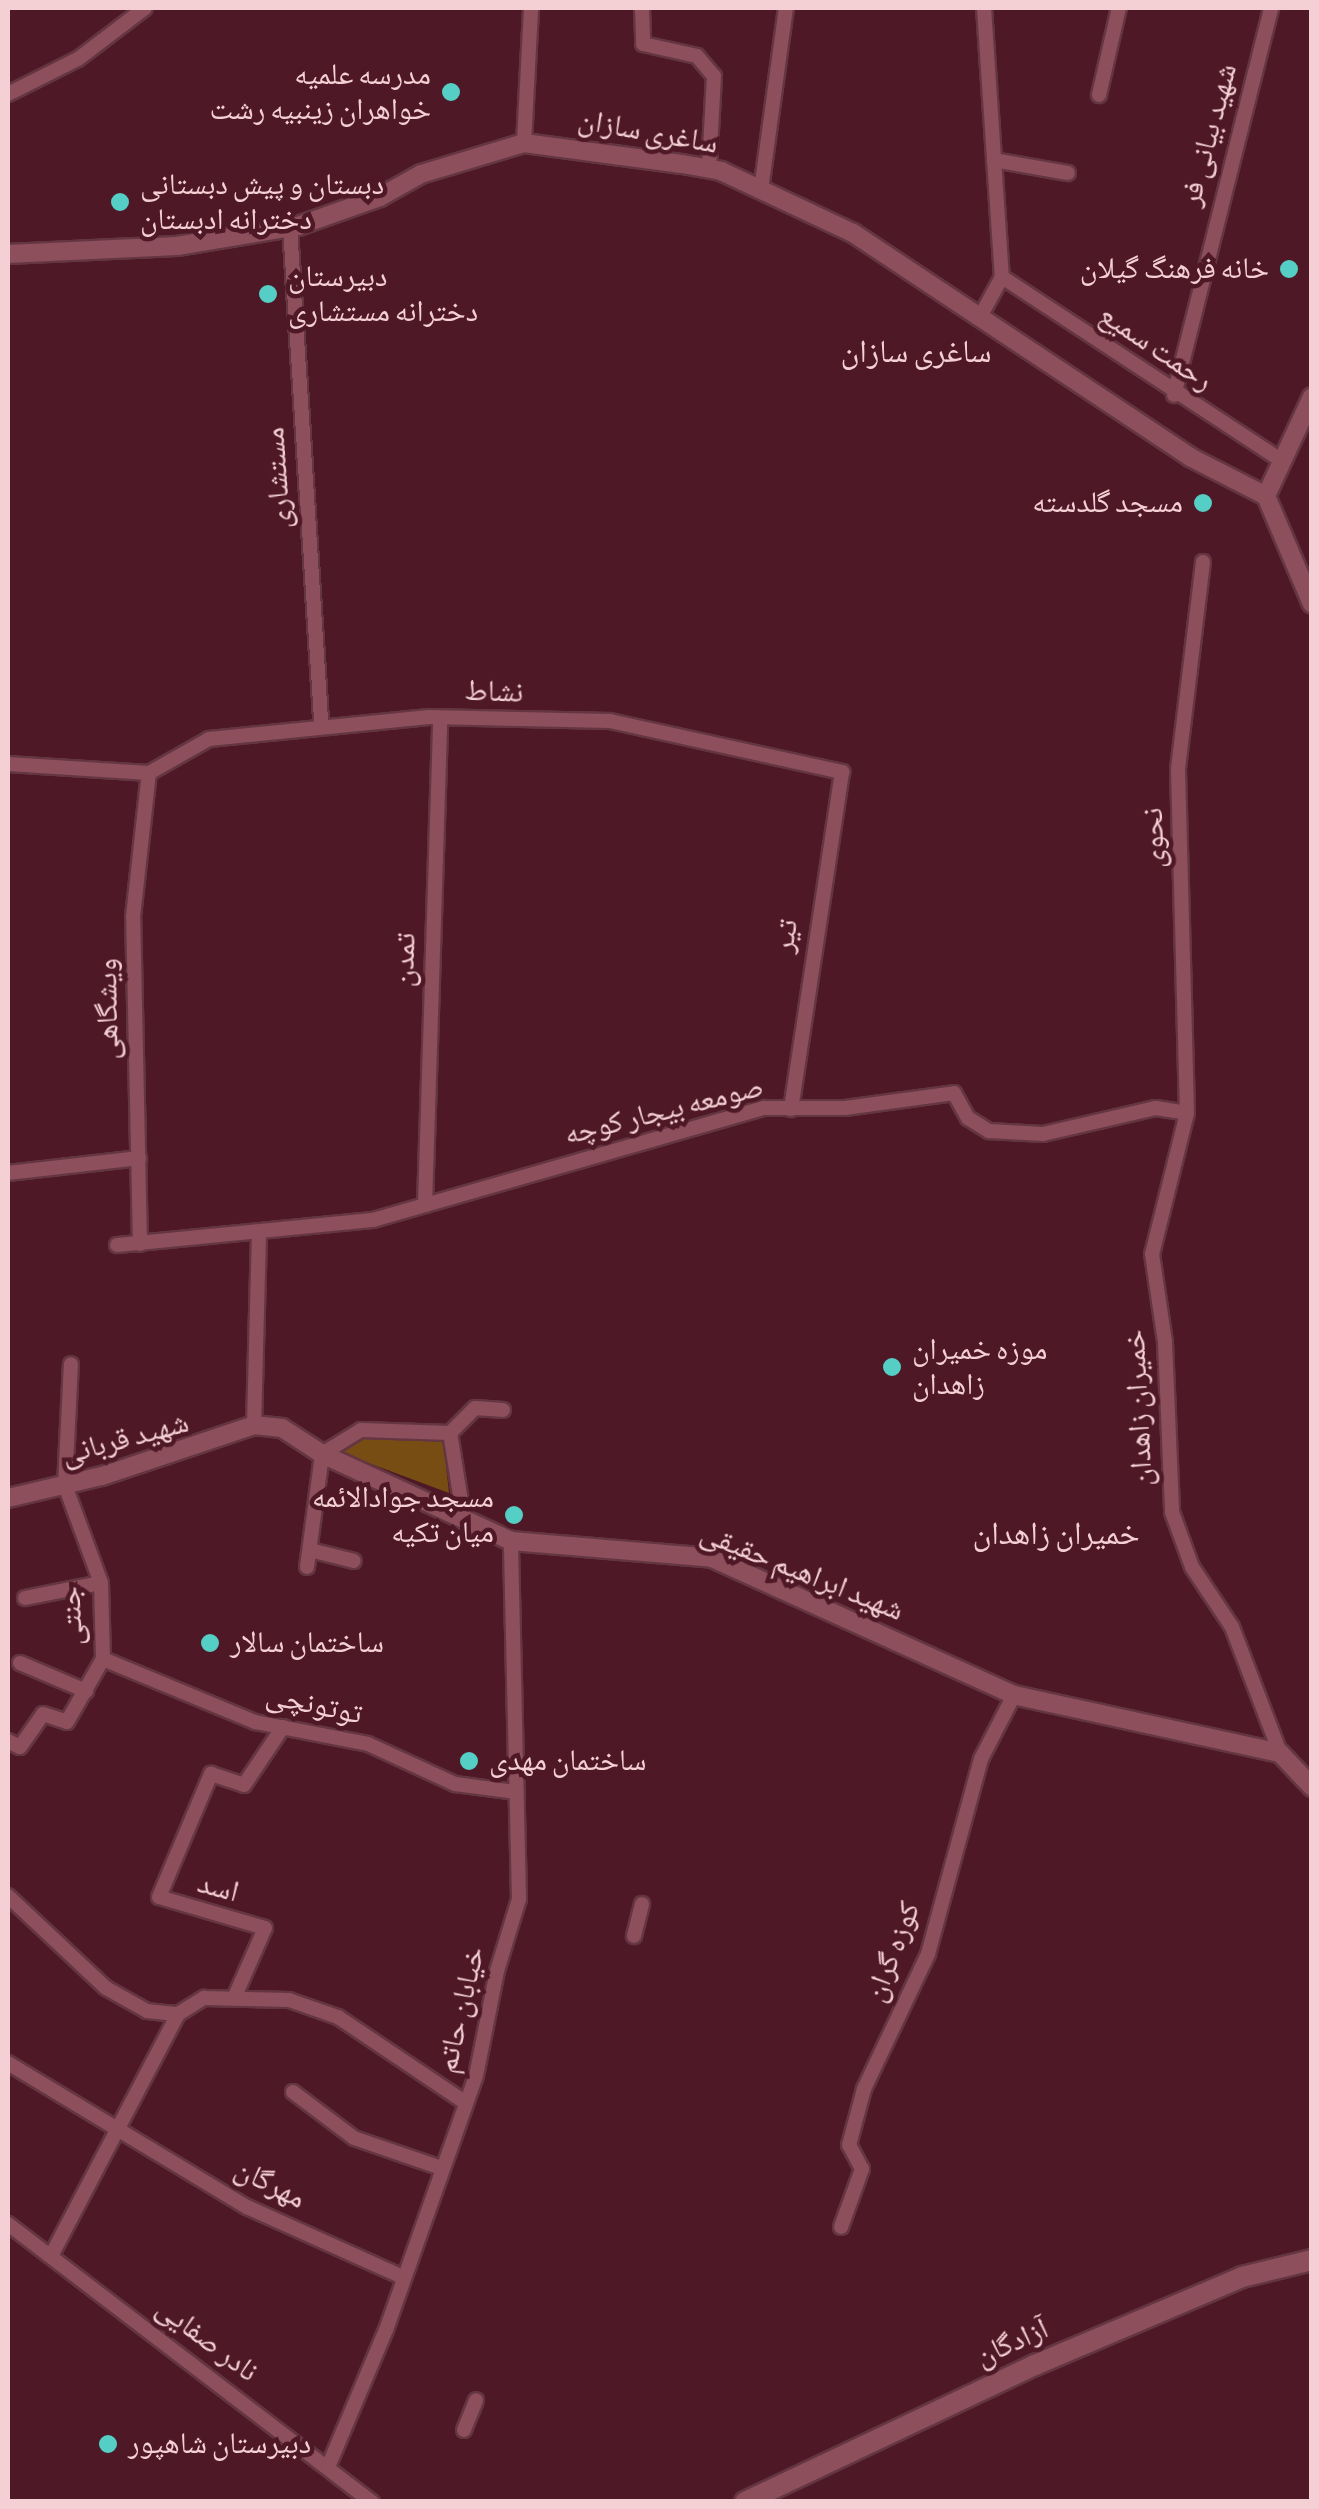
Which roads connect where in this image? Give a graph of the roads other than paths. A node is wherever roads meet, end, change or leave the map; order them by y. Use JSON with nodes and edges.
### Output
{"nodes":[{"id":1,"x":145,"y":8,"type":"edge"},
{"id":2,"x":531,"y":8,"type":"edge"},
{"id":3,"x":642,"y":8,"type":"edge"},
{"id":4,"x":786,"y":8,"type":"edge"},
{"id":5,"x":984,"y":8,"type":"edge"},
{"id":6,"x":1119,"y":8,"type":"edge"},
{"id":7,"x":1271,"y":8,"type":"edge"},
{"id":8,"x":8,"y":94,"type":"edge"},
{"id":9,"x":1099,"y":95,"type":"dead end"},
{"id":10,"x":524,"y":142,"type":"junction"},
{"id":11,"x":994,"y":160,"type":"junction"},
{"id":12,"x":710,"y":169,"type":"junction"},
{"id":13,"x":1068,"y":173,"type":"dead end"},
{"id":14,"x":761,"y":190,"type":"junction"},
{"id":15,"x":290,"y":228,"type":"junction"},
{"id":16,"x":8,"y":254,"type":"edge"},
{"id":17,"x":1002,"y":277,"type":"junction"},
{"id":18,"x":980,"y":317,"type":"junction"},
{"id":19,"x":1174,"y":395,"type":"junction"},
{"id":20,"x":1312,"y":397,"type":"edge"},
{"id":21,"x":1282,"y":462,"type":"junction"},
{"id":22,"x":1266,"y":496,"type":"junction"},
{"id":23,"x":1203,"y":562,"type":"dead end"},
{"id":24,"x":1312,"y":604,"type":"edge"},
{"id":25,"x":440,"y":718,"type":"junction"},
{"id":26,"x":321,"y":726,"type":"junction"},
{"id":27,"x":8,"y":764,"type":"edge"},
{"id":28,"x":842,"y":772,"type":"joint"},
{"id":29,"x":150,"y":773,"type":"junction"},
{"id":30,"x":791,"y":1109,"type":"junction"},
{"id":31,"x":1187,"y":1114,"type":"junction"},
{"id":32,"x":138,"y":1158,"type":"junction"},
{"id":33,"x":8,"y":1173,"type":"edge"},
{"id":34,"x":425,"y":1205,"type":"junction"},
{"id":35,"x":259,"y":1234,"type":"junction"},
{"id":36,"x":140,"y":1244,"type":"junction"},
{"id":37,"x":116,"y":1245,"type":"dead end"},
{"id":38,"x":71,"y":1364,"type":"dead end"},
{"id":39,"x":503,"y":1410,"type":"dead end"},
{"id":40,"x":254,"y":1426,"type":"junction"},
{"id":41,"x":450,"y":1433,"type":"junction"},
{"id":42,"x":322,"y":1454,"type":"junction"},
{"id":43,"x":65,"y":1485,"type":"junction"},
{"id":44,"x":8,"y":1498,"type":"edge"},
{"id":45,"x":464,"y":1520,"type":"junction"},
{"id":46,"x":511,"y":1542,"type":"junction"},
{"id":47,"x":310,"y":1550,"type":"junction"},
{"id":48,"x":354,"y":1560,"type":"dead end"},
{"id":49,"x":307,"y":1567,"type":"dead end"},
{"id":50,"x":101,"y":1583,"type":"junction"},
{"id":51,"x":25,"y":1598,"type":"dead end"},
{"id":52,"x":103,"y":1659,"type":"junction"},
{"id":53,"x":20,"y":1663,"type":"dead end"},
{"id":54,"x":86,"y":1690,"type":"junction"},
{"id":55,"x":1014,"y":1695,"type":"junction"},
{"id":56,"x":283,"y":1727,"type":"junction"},
{"id":57,"x":8,"y":1741,"type":"edge"},
{"id":58,"x":1280,"y":1753,"type":"junction"},
{"id":59,"x":1312,"y":1787,"type":"edge"},
{"id":60,"x":516,"y":1792,"type":"junction"},
{"id":61,"x":8,"y":1896,"type":"edge"},
{"id":62,"x":642,"y":1904,"type":"dead end"},
{"id":63,"x":634,"y":1936,"type":"dead end"},
{"id":64,"x":235,"y":1996,"type":"junction"},
{"id":65,"x":178,"y":2014,"type":"junction"},
{"id":66,"x":8,"y":2063,"type":"edge"},
{"id":67,"x":293,"y":2092,"type":"dead end"},
{"id":68,"x":466,"y":2104,"type":"junction"},
{"id":69,"x":118,"y":2130,"type":"junction"},
{"id":70,"x":441,"y":2168,"type":"junction"},
{"id":71,"x":8,"y":2224,"type":"edge"},
{"id":72,"x":840,"y":2227,"type":"dead end"},
{"id":73,"x":51,"y":2256,"type":"junction"},
{"id":74,"x":1312,"y":2260,"type":"edge"},
{"id":75,"x":404,"y":2277,"type":"junction"},
{"id":76,"x":476,"y":2400,"type":"dead end"},
{"id":77,"x":464,"y":2430,"type":"dead end"},
{"id":78,"x":328,"y":2467,"type":"junction"},
{"id":79,"x":372,"y":2502,"type":"edge"},
{"id":80,"x":746,"y":2502,"type":"edge"}],
"edges":[{"from":1,"to":8,"type":"street"},
{"from":2,"to":10,"type":"street"},
{"from":3,"to":12,"type":"street"},
{"from":4,"to":14,"type":"street"},
{"from":5,"to":11,"type":"street"},
{"from":6,"to":9,"type":"street"},
{"from":7,"to":19,"type":"street","name":"شهید بیانی فر"},
{"from":10,"to":12,"type":"street","name":"ساغری سازان"},
{"from":10,"to":15,"type":"street","name":"ساغری سازان"},
{"from":11,"to":13,"type":"street"},
{"from":11,"to":17,"type":"street"},
{"from":12,"to":14,"type":"street","name":"ساغری سازان"},
{"from":14,"to":18,"type":"street","name":"ساغری سازان"},
{"from":15,"to":16,"type":"street","name":"ساغری سازان"},
{"from":15,"to":26,"type":"street","name":"مستشاری"},
{"from":17,"to":18,"type":"street"},
{"from":17,"to":19,"type":"street","name":"رحمت سمیع"},
{"from":18,"to":22,"type":"street","name":"ساغری سازان"},
{"from":19,"to":21,"type":"street","name":"رحمت سمیع"},
{"from":20,"to":21,"type":"street"},
{"from":21,"to":22,"type":"street"},
{"from":22,"to":24,"type":"street"},
{"from":23,"to":31,"type":"street","name":"نحوی"},
{"from":25,"to":26,"type":"street","name":"نشاط"},
{"from":25,"to":28,"type":"street","name":"نشاط"},
{"from":25,"to":34,"type":"street","name":"تمدن"},
{"from":26,"to":29,"type":"street","name":"نشاط"},
{"from":27,"to":29,"type":"street"},
{"from":28,"to":30,"type":"street","name":"تیر"},
{"from":29,"to":32,"type":"street","name":"ویشگاهی"},
{"from":30,"to":31,"type":"street","name":"صومعه بیجار کوچه"},
{"from":30,"to":34,"type":"street","name":"صومعه بیجار کوچه"},
{"from":31,"to":58,"type":"street","name":"خمیران زاهدان"},
{"from":32,"to":33,"type":"street"},
{"from":32,"to":36,"type":"street","name":"ویشگاهی"},
{"from":34,"to":35,"type":"street","name":"صومعه بیجار کوچه"},
{"from":35,"to":36,"type":"street","name":"صومعه بیجار کوچه"},
{"from":35,"to":40,"type":"street"},
{"from":36,"to":37,"type":"street","name":"صومعه بیجار کوچه"},
{"from":38,"to":43,"type":"street"},
{"from":39,"to":41,"type":"street"},
{"from":40,"to":42,"type":"street","name":"شهید ابراهیم حقیقی"},
{"from":40,"to":43,"type":"street","name":"شهید قربانی"},
{"from":41,"to":42,"type":"street"},
{"from":41,"to":45,"type":"street"},
{"from":42,"to":45,"type":"street","name":"شهید ابراهیم حقیقی"},
{"from":42,"to":47,"type":"street"},
{"from":43,"to":44,"type":"street","name":"شهید قربانی"},
{"from":43,"to":50,"type":"street","name":"جنتی"},
{"from":45,"to":46,"type":"street","name":"شهید ابراهیم حقیقی"},
{"from":46,"to":55,"type":"street","name":"شهید ابراهیم حقیقی"},
{"from":46,"to":60,"type":"street","name":"خیابان حاتم"},
{"from":47,"to":48,"type":"street"},
{"from":47,"to":49,"type":"street"},
{"from":50,"to":51,"type":"street"},
{"from":50,"to":52,"type":"street","name":"جنتی"},
{"from":52,"to":54,"type":"street","name":"جنتی"},
{"from":52,"to":56,"type":"street","name":"توتونچی"},
{"from":53,"to":54,"type":"street"},
{"from":54,"to":57,"type":"street","name":"جنتی"},
{"from":55,"to":58,"type":"street","name":"شهید ابراهیم حقیقی"},
{"from":55,"to":72,"type":"street","name":"کوزه گران"},
{"from":56,"to":60,"type":"street","name":"توتونچی"},
{"from":56,"to":64,"type":"street","name":"اسد"},
{"from":58,"to":59,"type":"street","name":"خمیران زاهدان"},
{"from":60,"to":68,"type":"street","name":"خیابان حاتم"},
{"from":61,"to":65,"type":"street"},
{"from":62,"to":63,"type":"street"},
{"from":64,"to":65,"type":"street"},
{"from":64,"to":68,"type":"street"},
{"from":65,"to":69,"type":"street"},
{"from":66,"to":69,"type":"street","name":"مهرگان"},
{"from":67,"to":70,"type":"street"},
{"from":68,"to":70,"type":"street","name":"خیابان حاتم"},
{"from":69,"to":73,"type":"street"},
{"from":69,"to":75,"type":"street","name":"مهرگان"},
{"from":70,"to":75,"type":"street","name":"خیابان حاتم"},
{"from":71,"to":73,"type":"street","name":"نادر صفایی"},
{"from":73,"to":78,"type":"street","name":"نادر صفایی"},
{"from":74,"to":80,"type":"main road","name":"آزادگان"},
{"from":75,"to":78,"type":"street","name":"خیابان حاتم"},
{"from":76,"to":77,"type":"street"},
{"from":78,"to":79,"type":"street","name":"نادر صفایی"}]}
